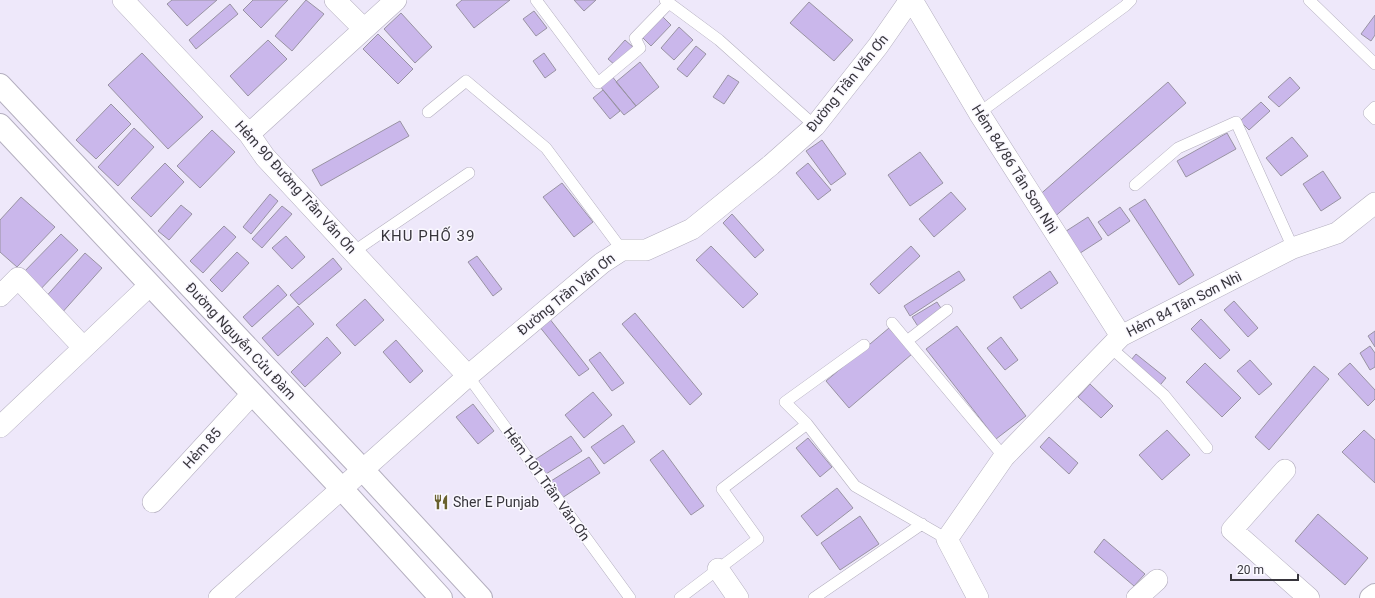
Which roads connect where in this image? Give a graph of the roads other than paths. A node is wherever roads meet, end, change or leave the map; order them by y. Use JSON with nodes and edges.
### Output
{"nodes":[{"id":1,"x":123,"y":0,"type":"edge"},
{"id":2,"x":335,"y":0,"type":"edge"},
{"id":3,"x":396,"y":0,"type":"edge"},
{"id":4,"x":536,"y":0,"type":"edge"},
{"id":5,"x":911,"y":0,"type":"edge"},
{"id":6,"x":1131,"y":0,"type":"edge"},
{"id":7,"x":1309,"y":0,"type":"edge"},
{"id":8,"x":667,"y":2,"type":"edge"},
{"id":9,"x":364,"y":30,"type":"junction"},
{"id":10,"x":1375,"y":64,"type":"edge"},
{"id":11,"x":0,"y":85,"type":"edge"},
{"id":12,"x":1375,"y":107,"type":"edge"},
{"id":13,"x":428,"y":112,"type":"dead end"},
{"id":14,"x":979,"y":113,"type":"junction"},
{"id":15,"x":1375,"y":120,"type":"edge"},
{"id":16,"x":0,"y":126,"type":"edge"},
{"id":17,"x":815,"y":126,"type":"junction"},
{"id":18,"x":249,"y":134,"type":"junction"},
{"id":19,"x":470,"y":173,"type":"dead end"},
{"id":20,"x":1135,"y":186,"type":"dead end"},
{"id":21,"x":1375,"y":203,"type":"edge"},
{"id":22,"x":1293,"y":248,"type":"junction"},
{"id":23,"x":622,"y":250,"type":"junction"},
{"id":24,"x":353,"y":252,"type":"junction"},
{"id":25,"x":150,"y":285,"type":"junction"},
{"id":26,"x":0,"y":296,"type":"edge"},
{"id":27,"x":947,"y":310,"type":"dead end"},
{"id":28,"x":892,"y":323,"type":"dead end"},
{"id":29,"x":907,"y":341,"type":"junction"},
{"id":30,"x":1115,"y":341,"type":"junction"},
{"id":31,"x":864,"y":345,"type":"dead end"},
{"id":32,"x":83,"y":346,"type":"junction"},
{"id":33,"x":468,"y":376,"type":"junction"},
{"id":34,"x":252,"y":394,"type":"junction"},
{"id":35,"x":807,"y":424,"type":"junction"},
{"id":36,"x":0,"y":427,"type":"edge"},
{"id":37,"x":1207,"y":448,"type":"dead end"},
{"id":38,"x":1004,"y":457,"type":"junction"},
{"id":39,"x":363,"y":470,"type":"junction"},
{"id":40,"x":1285,"y":470,"type":"dead end"},
{"id":41,"x":342,"y":489,"type":"junction"},
{"id":42,"x":153,"y":502,"type":"dead end"},
{"id":43,"x":922,"y":524,"type":"junction"},
{"id":44,"x":948,"y":538,"type":"junction"},
{"id":45,"x":718,"y":569,"type":"junction"},
{"id":46,"x":1157,"y":580,"type":"dead end"},
{"id":47,"x":1375,"y":595,"type":"edge"},
{"id":48,"x":224,"y":596,"type":"edge"},
{"id":49,"x":626,"y":596,"type":"edge"},
{"id":50,"x":441,"y":598,"type":"edge"},
{"id":51,"x":481,"y":598,"type":"edge"},
{"id":52,"x":680,"y":598,"type":"edge"},
{"id":53,"x":738,"y":598,"type":"edge"},
{"id":54,"x":814,"y":598,"type":"edge"},
{"id":55,"x":978,"y":598,"type":"edge"},
{"id":56,"x":1137,"y":598,"type":"edge"},
{"id":57,"x":1309,"y":598,"type":"edge"},
{"id":58,"x":1371,"y":598,"type":"edge"}],
"edges":[{"from":1,"to":18,"type":"street","name":"Hẻm 90 Đường Trần Văn Ơn"},
{"from":2,"to":9,"type":"street"},
{"from":3,"to":9,"type":"street"},
{"from":4,"to":8,"type":"lane"},
{"from":5,"to":14,"type":"street","name":"Hẻm 84/86 Tân Sơn Nhì"},
{"from":5,"to":17,"type":"street","name":"Đường Trần Văn Ơn"},
{"from":6,"to":14,"type":"lane"},
{"from":7,"to":10,"type":"lane"},
{"from":8,"to":17,"type":"lane"},
{"from":9,"to":18,"type":"street"},
{"from":11,"to":39,"type":"street","name":"Đường Nguyễn Cửu Đàm"},
{"from":12,"to":15,"type":"lane"},
{"from":13,"to":23,"type":"lane"},
{"from":14,"to":30,"type":"street","name":"Hẻm 84/86 Tân Sơn Nhì"},
{"from":16,"to":25,"type":"street","name":"Đường Nguyễn Cửu Đàm"},
{"from":17,"to":23,"type":"street","name":"Đường Trần Văn Ơn"},
{"from":18,"to":24,"type":"street","name":"Hẻm 90 Đường Trần Văn Ơn"},
{"from":19,"to":24,"type":"lane"},
{"from":20,"to":22,"type":"lane"},
{"from":21,"to":22,"type":"street","name":"Hẻm 84 Tân Sơn Nhì"},
{"from":22,"to":30,"type":"street","name":"Hẻm 84 Tân Sơn Nhì"},
{"from":23,"to":33,"type":"street","name":"Đường Trần Văn Ơn"},
{"from":24,"to":33,"type":"street","name":"Hẻm 90 Đường Trần Văn Ơn"},
{"from":25,"to":32,"type":"street"},
{"from":25,"to":34,"type":"street","name":"Đường Nguyễn Cửu Đàm"},
{"from":26,"to":32,"type":"street"},
{"from":27,"to":29,"type":"lane"},
{"from":28,"to":29,"type":"lane"},
{"from":29,"to":38,"type":"lane"},
{"from":30,"to":37,"type":"lane"},
{"from":30,"to":38,"type":"street","name":"Hẻm 84 Tân Sơn Nhì"},
{"from":31,"to":35,"type":"lane"},
{"from":32,"to":36,"type":"street"},
{"from":33,"to":39,"type":"street","name":"Đường Trần Văn Ơn"},
{"from":33,"to":49,"type":"lane","name":"Hẻm 101 Trần Văn Ơn"},
{"from":34,"to":41,"type":"street","name":"Đường Nguyễn Cửu Đàm"},
{"from":34,"to":42,"type":"street","name":"Hẻm 85"},
{"from":35,"to":43,"type":"lane"},
{"from":35,"to":45,"type":"lane"},
{"from":38,"to":44,"type":"street","name":"Hẻm 84 Tân Sơn Nhì"},
{"from":39,"to":41,"type":"street","name":"Đường Trần Văn Ơn"},
{"from":39,"to":51,"type":"street","name":"Đường Nguyễn Cửu Đàm"},
{"from":40,"to":57,"type":"street"},
{"from":41,"to":48,"type":"street","name":"Đường Trần Văn Ơn"},
{"from":41,"to":50,"type":"street","name":"Đường Nguyễn Cửu Đàm"},
{"from":43,"to":44,"type":"lane"},
{"from":43,"to":54,"type":"lane"},
{"from":44,"to":55,"type":"street"},
{"from":45,"to":52,"type":"lane"},
{"from":45,"to":53,"type":"street"},
{"from":46,"to":56,"type":"street"},
{"from":47,"to":58,"type":"street"}]}
